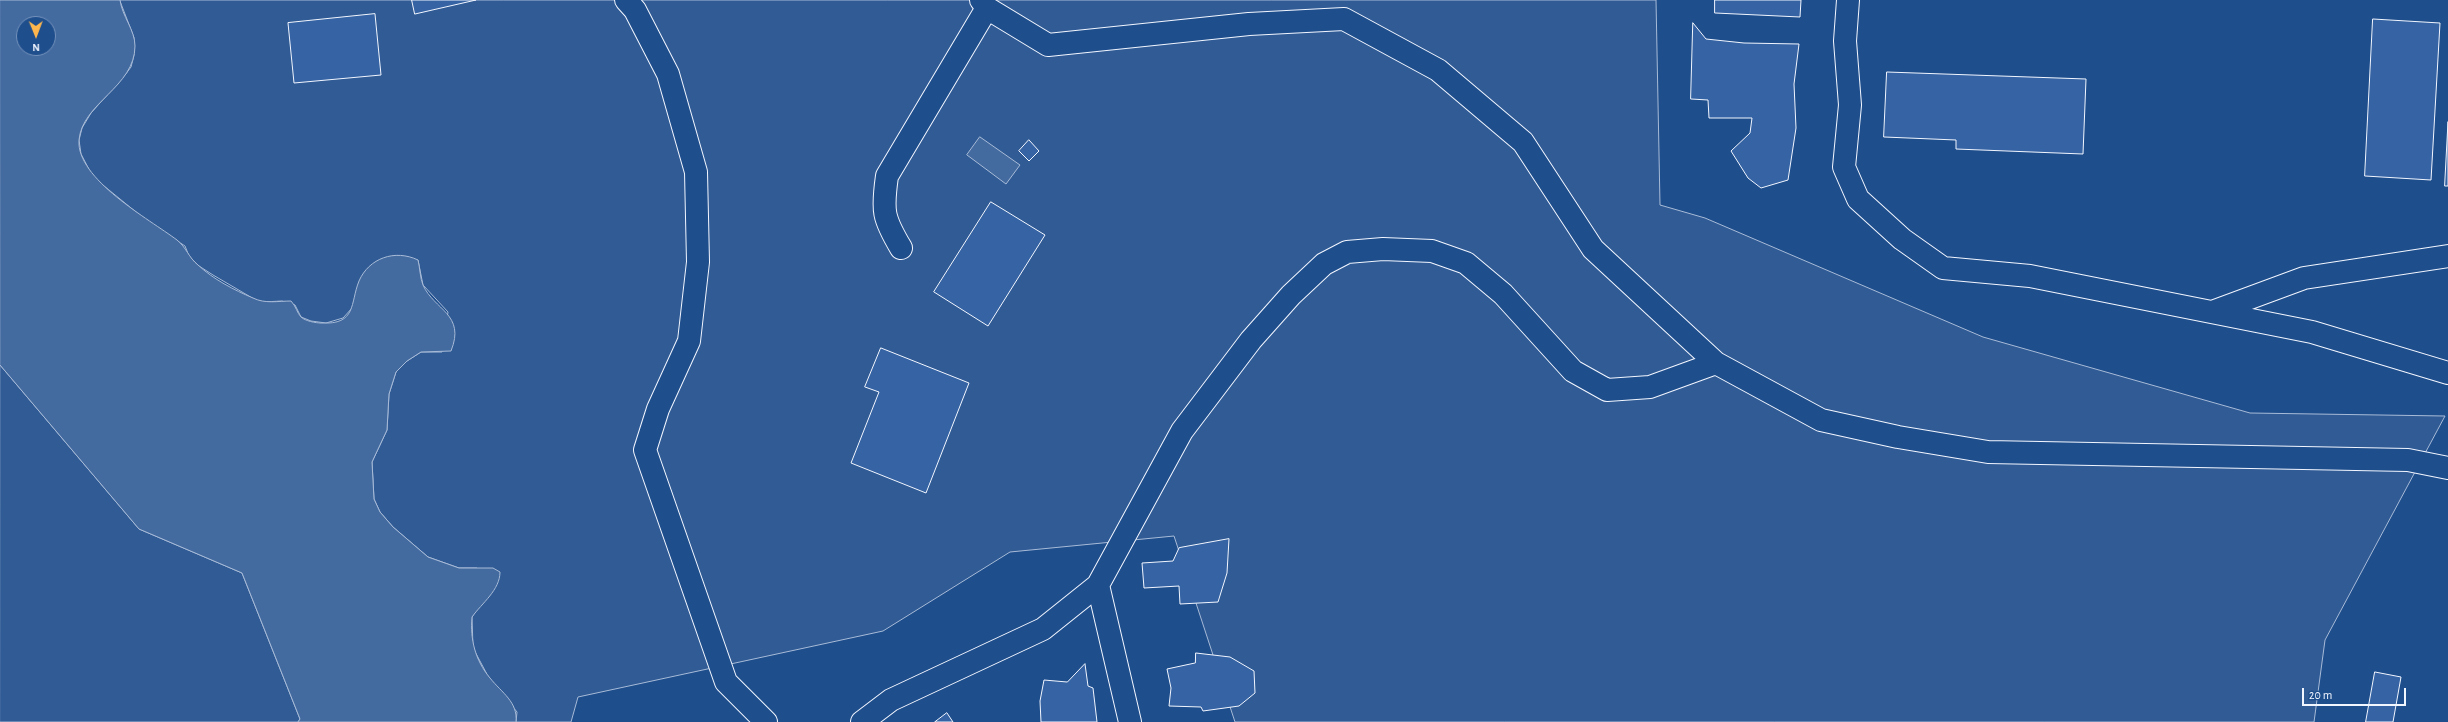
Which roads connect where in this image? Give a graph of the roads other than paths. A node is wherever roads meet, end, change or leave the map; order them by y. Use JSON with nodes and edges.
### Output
{"nodes":[{"id":1,"x":626,"y":0,"type":"edge"},
{"id":2,"x":1848,"y":0,"type":"edge"},
{"id":3,"x":984,"y":4,"type":"edge"},
{"id":4,"x":901,"y":248,"type":"dead end"},
{"id":5,"x":2448,"y":256,"type":"edge"},
{"id":6,"x":2212,"y":312,"type":"junction"},
{"id":7,"x":1716,"y":362,"type":"junction"},
{"id":8,"x":2448,"y":373,"type":"edge"},
{"id":9,"x":2448,"y":468,"type":"edge"},
{"id":10,"x":1098,"y":585,"type":"junction"},
{"id":11,"x":766,"y":722,"type":"edge"},
{"id":12,"x":862,"y":722,"type":"edge"},
{"id":13,"x":1130,"y":722,"type":"edge"}],
"edges":[{"from":1,"to":11,"type":"street"},
{"from":2,"to":6,"type":"street"},
{"from":3,"to":4,"type":"street"},
{"from":3,"to":7,"type":"street"},
{"from":5,"to":6,"type":"street"},
{"from":6,"to":8,"type":"street"},
{"from":7,"to":9,"type":"street"},
{"from":7,"to":10,"type":"street"},
{"from":10,"to":12,"type":"street"},
{"from":10,"to":13,"type":"street"}]}
